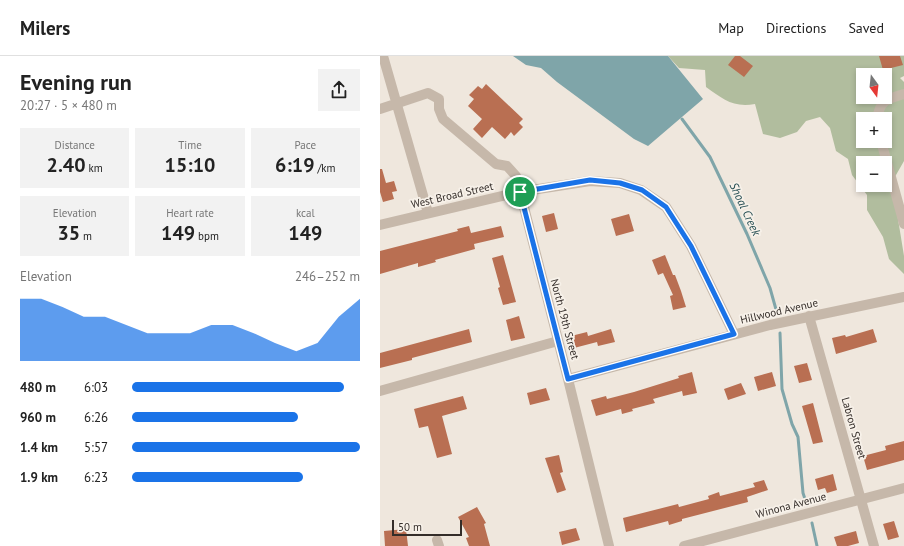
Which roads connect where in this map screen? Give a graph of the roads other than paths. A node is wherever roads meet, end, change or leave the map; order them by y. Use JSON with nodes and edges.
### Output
{"nodes":[{"id":1,"x":383,"y":56,"type":"edge"},
{"id":2,"x":904,"y":94,"type":"edge"},
{"id":3,"x":396,"y":104,"type":"junction"},
{"id":4,"x":380,"y":109,"type":"edge"},
{"id":5,"x":879,"y":112,"type":"edge"},
{"id":6,"x":883,"y":148,"type":"edge"},
{"id":7,"x":520,"y":192,"type":"junction"},
{"id":8,"x":428,"y":213,"type":"junction"},
{"id":9,"x":904,"y":224,"type":"edge"},
{"id":10,"x":380,"y":225,"type":"edge"},
{"id":11,"x":904,"y":297,"type":"edge"},
{"id":12,"x":809,"y":316,"type":"junction"},
{"id":13,"x":734,"y":334,"type":"junction"},
{"id":14,"x":558,"y":341,"type":"junction"},
{"id":15,"x":568,"y":379,"type":"junction"},
{"id":16,"x":380,"y":391,"type":"edge"},
{"id":17,"x":904,"y":488,"type":"edge"},
{"id":18,"x":861,"y":499,"type":"junction"},
{"id":19,"x":608,"y":546,"type":"edge"},
{"id":20,"x":684,"y":546,"type":"edge"},
{"id":21,"x":874,"y":546,"type":"edge"}],
"edges":[{"from":1,"to":3,"type":"street"},
{"from":2,"to":5,"type":"street"},
{"from":3,"to":4,"type":"street","name":"North 19th Street"},
{"from":3,"to":7,"type":"street","name":"North 19th Street"},
{"from":3,"to":8,"type":"street"},
{"from":6,"to":9,"type":"street"},
{"from":7,"to":8,"type":"street","name":"West Broad Street"},
{"from":7,"to":13,"type":"street","name":"West Broad Street"},
{"from":7,"to":14,"type":"street","name":"North 19th Street"},
{"from":8,"to":10,"type":"street","name":"West Broad Street"},
{"from":11,"to":12,"type":"street","name":"Hillwood Avenue"},
{"from":12,"to":13,"type":"street","name":"Hillwood Avenue"},
{"from":12,"to":18,"type":"street","name":"Labron Street"},
{"from":13,"to":15,"type":"street","name":"Hillwood Avenue"},
{"from":14,"to":15,"type":"street","name":"North 19th Street"},
{"from":14,"to":16,"type":"street"},
{"from":15,"to":19,"type":"street","name":"North 19th Street"},
{"from":17,"to":18,"type":"street","name":"Winona Avenue"},
{"from":18,"to":20,"type":"street","name":"Winona Avenue"},
{"from":18,"to":21,"type":"street","name":"Labron Street"}]}
